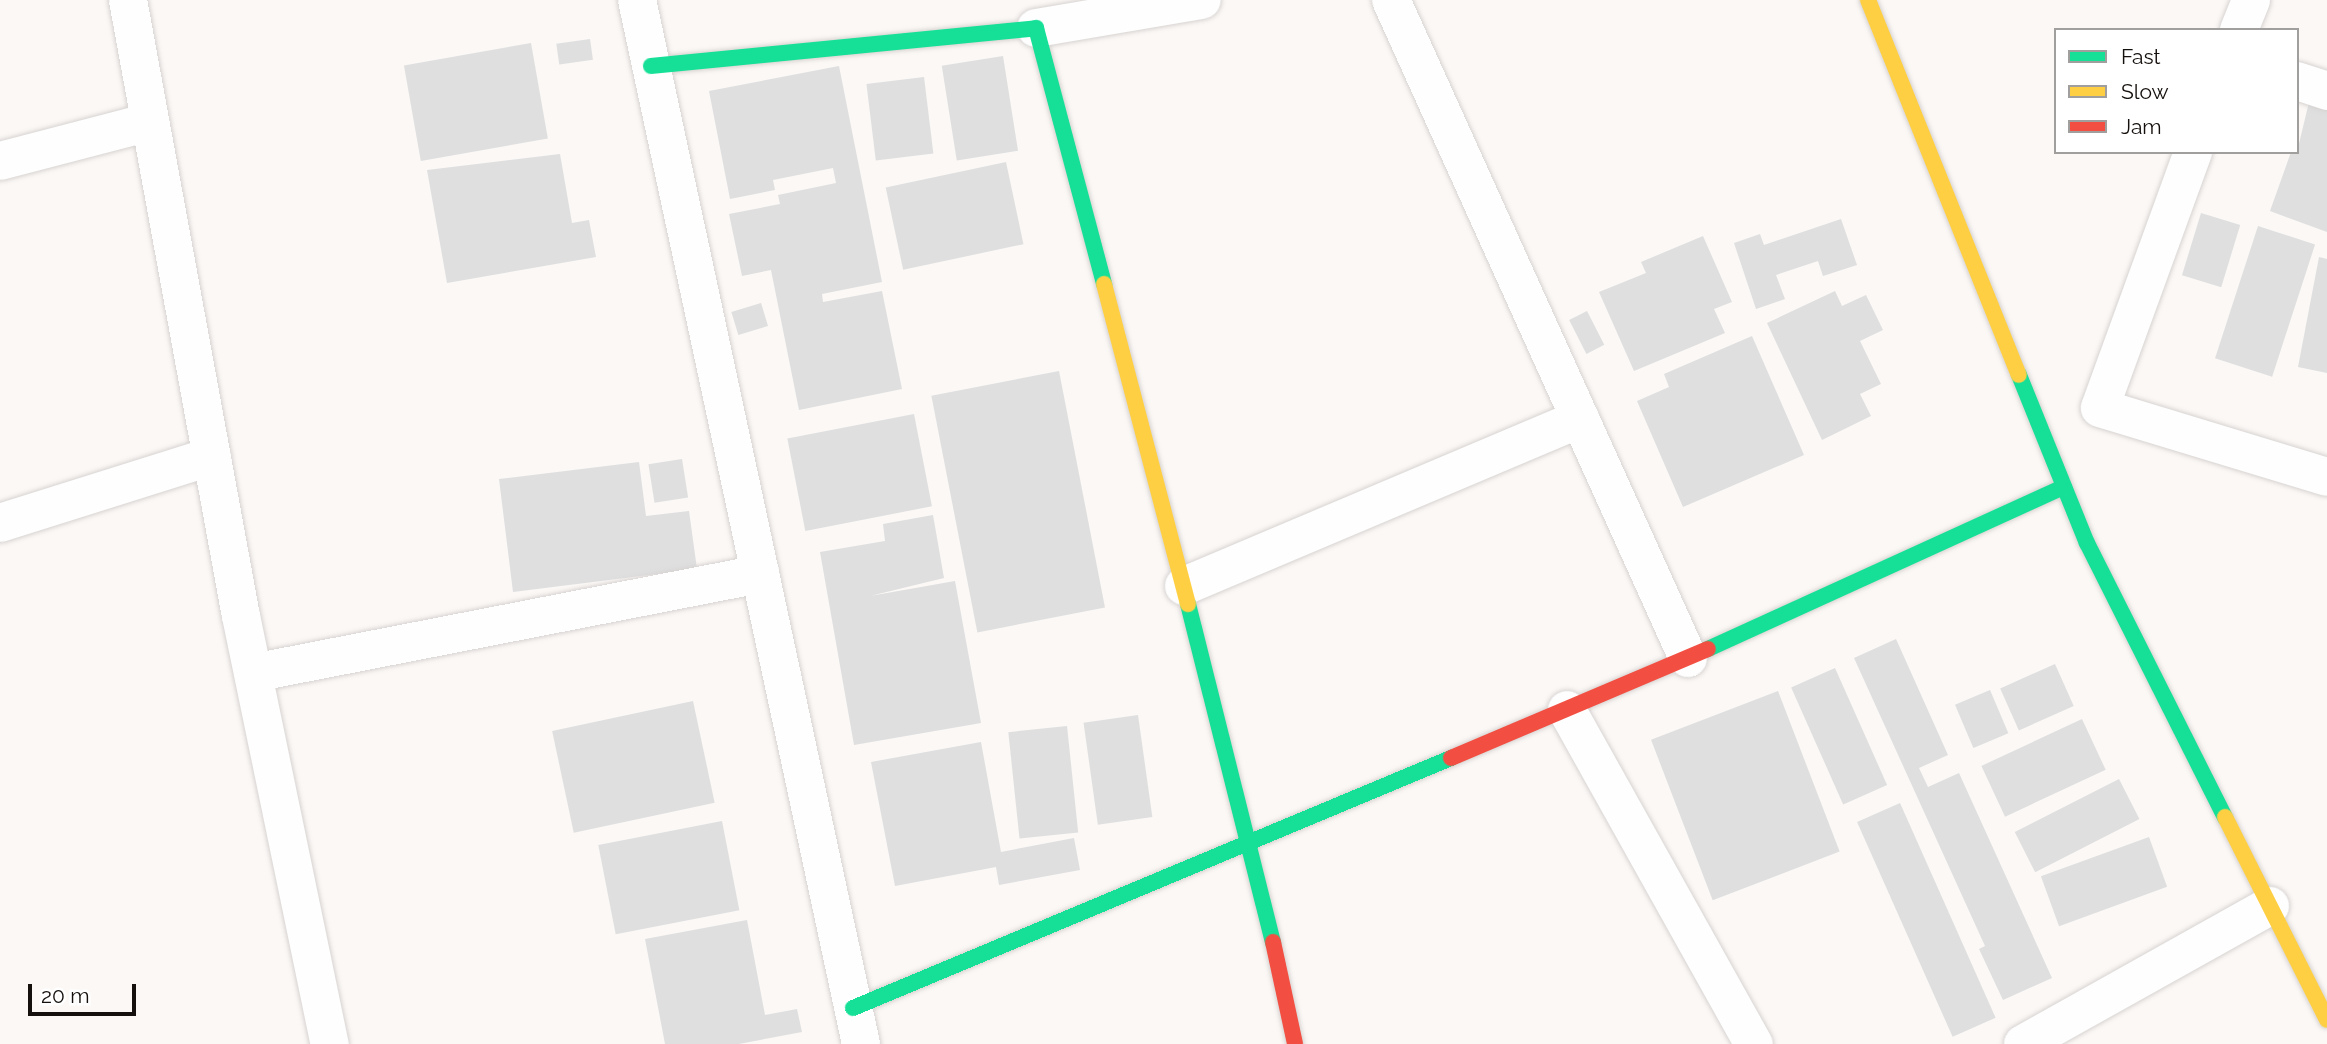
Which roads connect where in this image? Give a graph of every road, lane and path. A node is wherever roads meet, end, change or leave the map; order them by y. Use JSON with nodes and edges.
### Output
{"nodes":[{"id":1,"x":128,"y":0,"type":"edge"},
{"id":2,"x":636,"y":0,"type":"edge"},
{"id":3,"x":1202,"y":0,"type":"edge"},
{"id":4,"x":1391,"y":0,"type":"edge"},
{"id":5,"x":1868,"y":0,"type":"edge"},
{"id":6,"x":2251,"y":0,"type":"edge"},
{"id":7,"x":1036,"y":28,"type":"junction"},
{"id":8,"x":2240,"y":28,"type":"edge"},
{"id":9,"x":651,"y":65,"type":"junction"},
{"id":10,"x":2299,"y":82,"type":"edge"},
{"id":11,"x":2327,"y":91,"type":"edge"},
{"id":12,"x":150,"y":122,"type":"junction"},
{"id":13,"x":2192,"y":154,"type":"edge"},
{"id":14,"x":0,"y":161,"type":"edge"},
{"id":15,"x":1580,"y":419,"type":"junction"},
{"id":16,"x":212,"y":456,"type":"junction"},
{"id":17,"x":2327,"y":477,"type":"edge"},
{"id":18,"x":2064,"y":487,"type":"junction"},
{"id":19,"x":0,"y":523,"type":"edge"},
{"id":20,"x":760,"y":574,"type":"junction"},
{"id":21,"x":1184,"y":586,"type":"junction"},
{"id":22,"x":1688,"y":658,"type":"junction"},
{"id":23,"x":253,"y":673,"type":"junction"},
{"id":24,"x":1567,"y":710,"type":"junction"},
{"id":25,"x":1251,"y":842,"type":"junction"},
{"id":26,"x":2270,"y":906,"type":"junction"},
{"id":27,"x":2327,"y":1020,"type":"edge"},
{"id":28,"x":857,"y":1026,"type":"edge"},
{"id":29,"x":330,"y":1044,"type":"edge"},
{"id":30,"x":1295,"y":1044,"type":"edge"},
{"id":31,"x":1754,"y":1044,"type":"edge"},
{"id":32,"x":2023,"y":1044,"type":"edge"}],
"edges":[{"from":1,"to":12,"type":"street"},
{"from":2,"to":9,"type":"street"},
{"from":3,"to":7,"type":"street"},
{"from":4,"to":15,"type":"street"},
{"from":5,"to":18,"type":"street"},
{"from":6,"to":8,"type":"street"},
{"from":7,"to":9,"type":"street"},
{"from":7,"to":21,"type":"street"},
{"from":9,"to":20,"type":"street"},
{"from":10,"to":11,"type":"street"},
{"from":12,"to":14,"type":"street"},
{"from":12,"to":16,"type":"street"},
{"from":13,"to":17,"type":"street"},
{"from":15,"to":21,"type":"street"},
{"from":15,"to":22,"type":"street"},
{"from":16,"to":19,"type":"street"},
{"from":16,"to":23,"type":"street"},
{"from":18,"to":22,"type":"street"},
{"from":18,"to":26,"type":"street"},
{"from":20,"to":23,"type":"street"},
{"from":20,"to":28,"type":"street"},
{"from":21,"to":25,"type":"street"},
{"from":22,"to":24,"type":"street"},
{"from":23,"to":29,"type":"street"},
{"from":24,"to":25,"type":"street"},
{"from":24,"to":31,"type":"street"},
{"from":25,"to":28,"type":"street"},
{"from":25,"to":30,"type":"street"},
{"from":26,"to":27,"type":"street"},
{"from":26,"to":32,"type":"street"}]}
